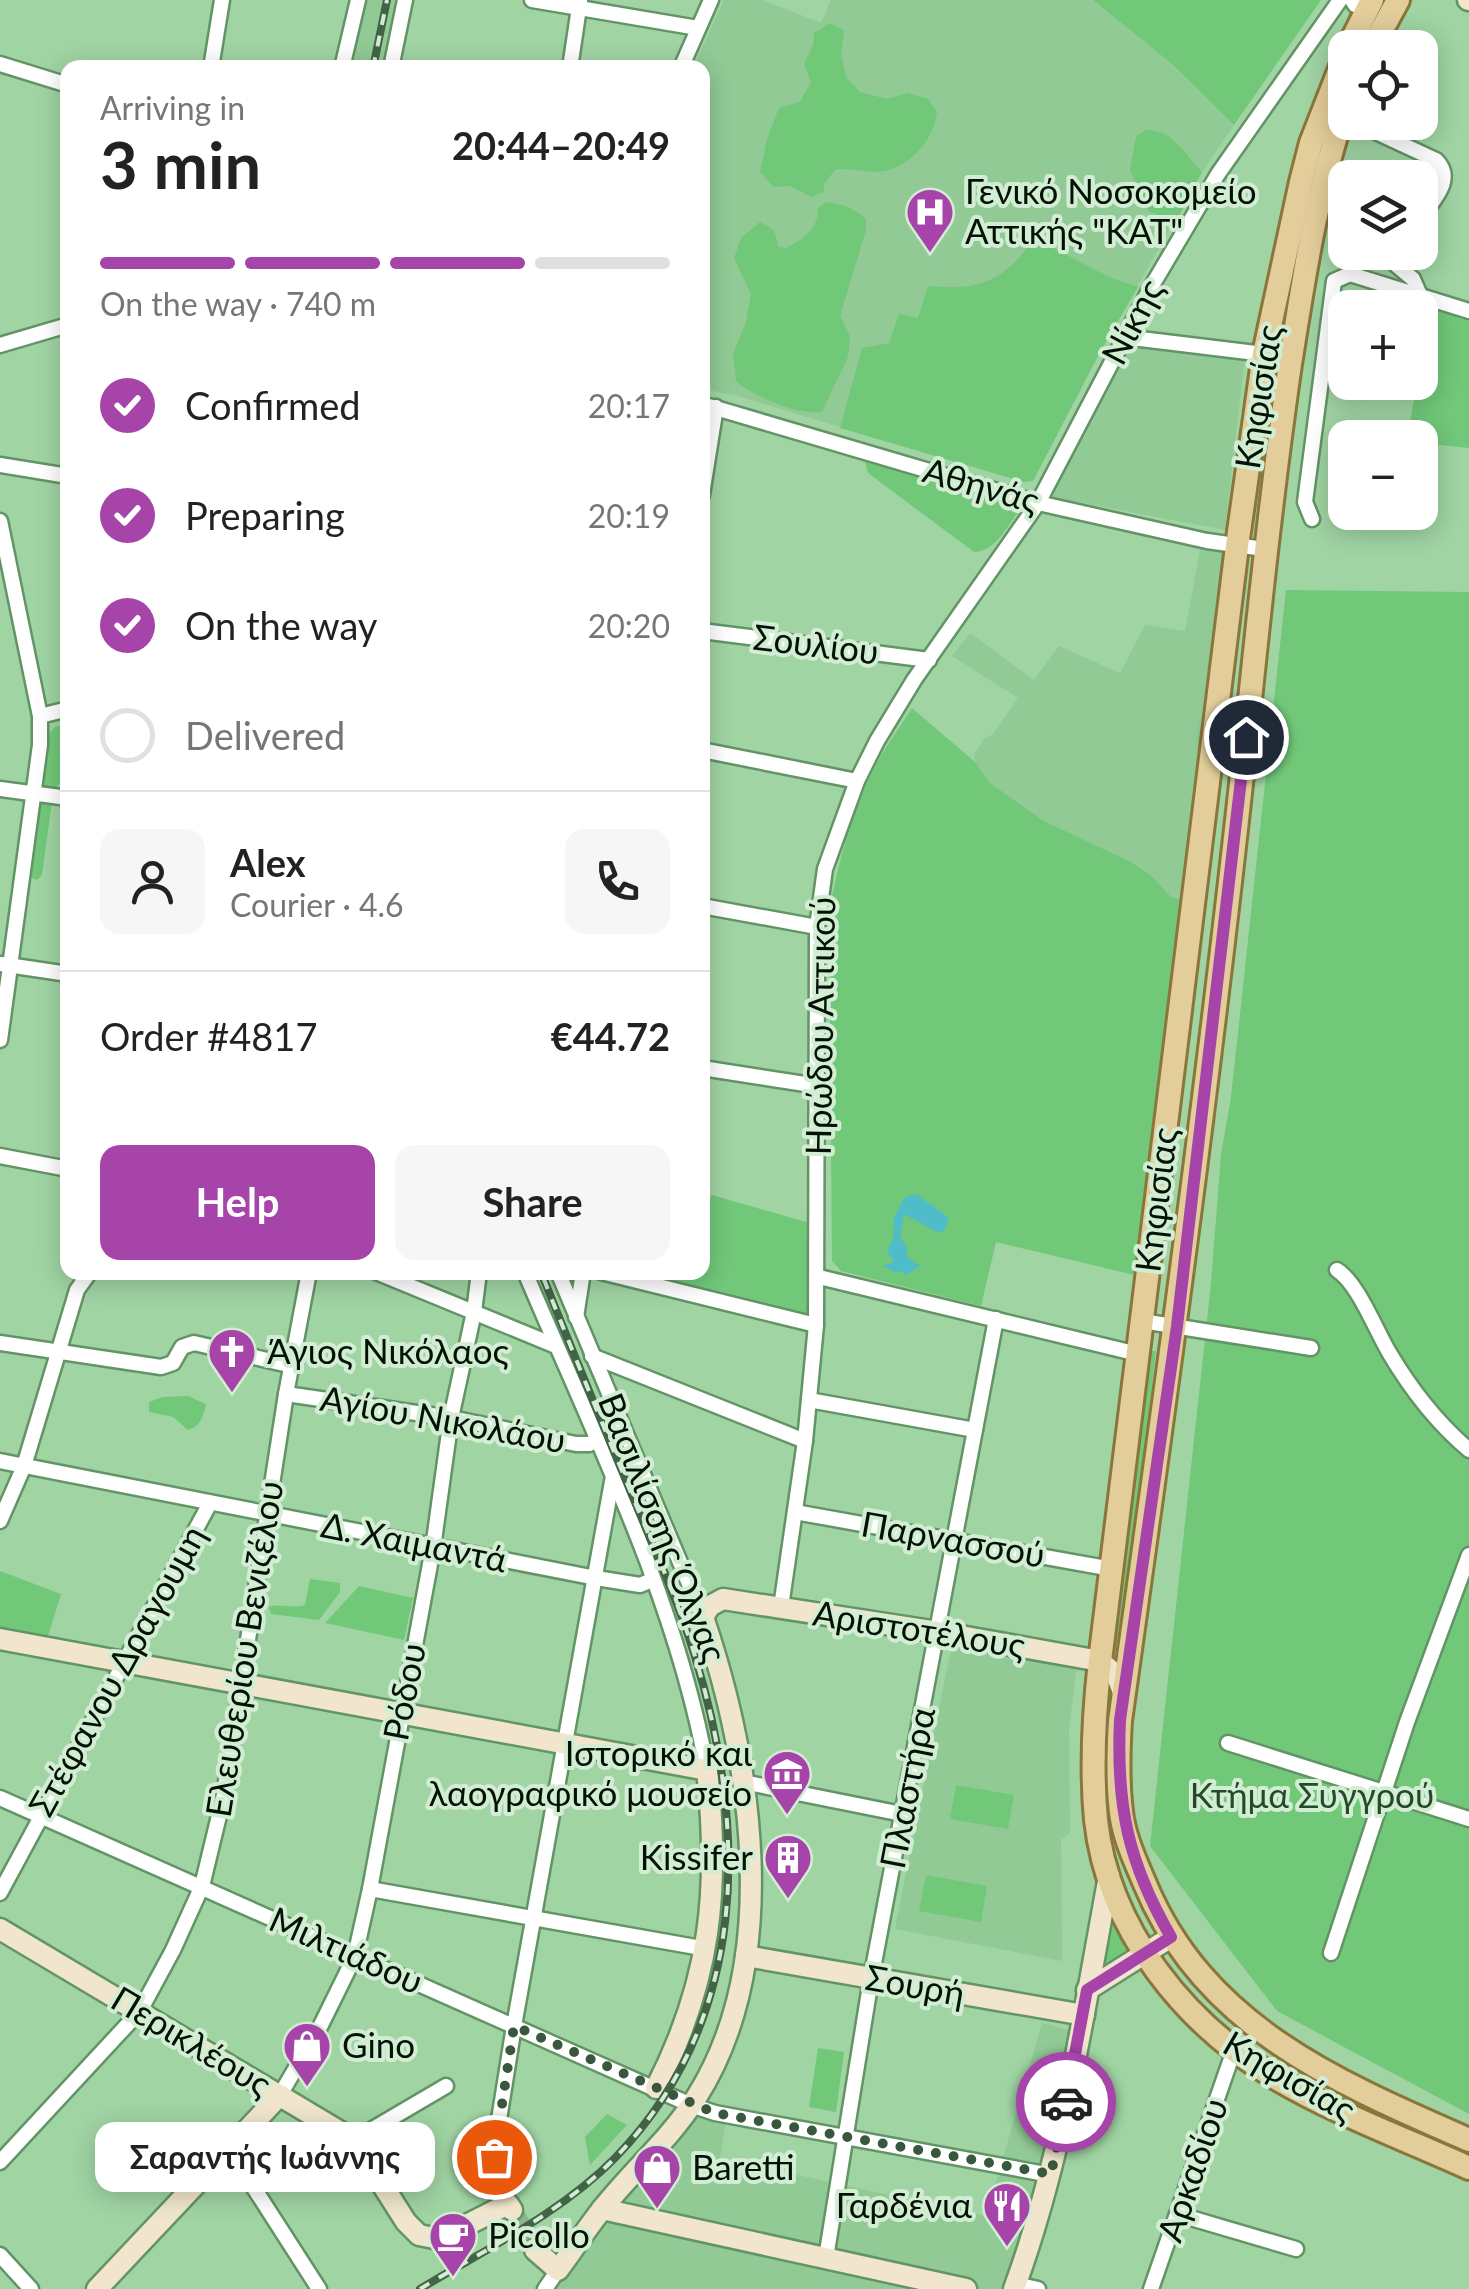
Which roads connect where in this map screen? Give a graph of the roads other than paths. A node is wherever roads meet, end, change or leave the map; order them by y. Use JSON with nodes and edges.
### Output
{"nodes":[{"id":1,"x":222,"y":0,"type":"edge"},
{"id":2,"x":358,"y":0,"type":"edge"},
{"id":3,"x":405,"y":0,"type":"edge"},
{"id":4,"x":532,"y":0,"type":"edge"},
{"id":5,"x":710,"y":0,"type":"edge"},
{"id":6,"x":1398,"y":0,"type":"edge"},
{"id":7,"x":1355,"y":1,"type":"edge"},
{"id":8,"x":579,"y":4,"type":"edge"},
{"id":9,"x":698,"y":28,"type":"junction"},
{"id":10,"x":1354,"y":30,"type":"edge"},
{"id":11,"x":1370,"y":30,"type":"edge"},
{"id":12,"x":212,"y":60,"type":"edge"},
{"id":13,"x":344,"y":60,"type":"edge"},
{"id":14,"x":392,"y":60,"type":"edge"},
{"id":15,"x":571,"y":60,"type":"edge"},
{"id":16,"x":684,"y":60,"type":"edge"},
{"id":17,"x":0,"y":64,"type":"edge"},
{"id":18,"x":60,"y":82,"type":"edge"},
{"id":19,"x":1328,"y":107,"type":"edge"},
{"id":20,"x":1334,"y":140,"type":"edge"},
{"id":21,"x":1394,"y":140,"type":"edge"},
{"id":22,"x":1436,"y":160,"type":"edge"},
{"id":23,"x":1438,"y":162,"type":"edge"},
{"id":24,"x":1438,"y":194,"type":"edge"},
{"id":25,"x":1401,"y":270,"type":"edge"},
{"id":26,"x":1333,"y":290,"type":"edge"},
{"id":27,"x":1403,"y":290,"type":"edge"},
{"id":28,"x":1419,"y":290,"type":"edge"},
{"id":29,"x":1438,"y":301,"type":"edge"},
{"id":30,"x":1469,"y":311,"type":"edge"},
{"id":31,"x":60,"y":326,"type":"edge"},
{"id":32,"x":1328,"y":327,"type":"edge"},
{"id":33,"x":1124,"y":337,"type":"junction"},
{"id":34,"x":0,"y":345,"type":"edge"},
{"id":35,"x":1264,"y":354,"type":"junction"},
{"id":36,"x":710,"y":406,"type":"edge"},
{"id":37,"x":0,"y":465,"type":"edge"},
{"id":38,"x":60,"y":475,"type":"edge"},
{"id":39,"x":1038,"y":503,"type":"junction"},
{"id":40,"x":1312,"y":518,"type":"dead end"},
{"id":41,"x":0,"y":521,"type":"edge"},
{"id":42,"x":1237,"y":546,"type":"junction"},
{"id":43,"x":1264,"y":549,"type":"junction"},
{"id":44,"x":710,"y":631,"type":"edge"},
{"id":45,"x":929,"y":660,"type":"junction"},
{"id":46,"x":60,"y":711,"type":"edge"},
{"id":47,"x":40,"y":716,"type":"junction"},
{"id":48,"x":710,"y":752,"type":"edge"},
{"id":49,"x":857,"y":781,"type":"junction"},
{"id":50,"x":0,"y":788,"type":"edge"},
{"id":51,"x":32,"y":793,"type":"junction"},
{"id":52,"x":60,"y":797,"type":"edge"},
{"id":53,"x":710,"y":907,"type":"edge"},
{"id":54,"x":817,"y":926,"type":"junction"},
{"id":55,"x":4,"y":964,"type":"edge"},
{"id":56,"x":60,"y":973,"type":"edge"},
{"id":57,"x":0,"y":1040,"type":"edge"},
{"id":58,"x":710,"y":1069,"type":"edge"},
{"id":59,"x":818,"y":1086,"type":"junction"},
{"id":60,"x":0,"y":1156,"type":"edge"},
{"id":61,"x":60,"y":1167,"type":"edge"},
{"id":62,"x":1338,"y":1270,"type":"dead end"},
{"id":63,"x":819,"y":1278,"type":"junction"},
{"id":64,"x":84,"y":1280,"type":"edge"},
{"id":65,"x":308,"y":1280,"type":"edge"},
{"id":66,"x":396,"y":1280,"type":"edge"},
{"id":67,"x":477,"y":1280,"type":"edge"},
{"id":68,"x":528,"y":1280,"type":"edge"},
{"id":69,"x":561,"y":1280,"type":"edge"},
{"id":70,"x":582,"y":1280,"type":"edge"},
{"id":71,"x":632,"y":1280,"type":"edge"},
{"id":72,"x":474,"y":1312,"type":"junction"},
{"id":73,"x":576,"y":1318,"type":"junction"},
{"id":74,"x":996,"y":1319,"type":"junction"},
{"id":75,"x":1142,"y":1321,"type":"junction"},
{"id":76,"x":816,"y":1326,"type":"junction"},
{"id":77,"x":1177,"y":1326,"type":"junction"},
{"id":78,"x":0,"y":1343,"type":"edge"},
{"id":79,"x":556,"y":1346,"type":"junction"},
{"id":80,"x":1310,"y":1348,"type":"dead end"},
{"id":81,"x":58,"y":1352,"type":"junction"},
{"id":82,"x":1138,"y":1354,"type":"junction"},
{"id":83,"x":592,"y":1356,"type":"junction"},
{"id":84,"x":293,"y":1366,"type":"junction"},
{"id":85,"x":286,"y":1394,"type":"junction"},
{"id":86,"x":809,"y":1400,"type":"junction"},
{"id":87,"x":451,"y":1418,"type":"junction"},
{"id":88,"x":975,"y":1430,"type":"junction"},
{"id":89,"x":598,"y":1440,"type":"junction"},
{"id":90,"x":804,"y":1440,"type":"junction"},
{"id":91,"x":1469,"y":1450,"type":"edge"},
{"id":92,"x":0,"y":1460,"type":"edge"},
{"id":93,"x":24,"y":1466,"type":"junction"},
{"id":94,"x":613,"y":1476,"type":"junction"},
{"id":95,"x":210,"y":1503,"type":"junction"},
{"id":96,"x":795,"y":1512,"type":"junction"},
{"id":97,"x":268,"y":1514,"type":"junction"},
{"id":98,"x":0,"y":1521,"type":"edge"},
{"id":99,"x":955,"y":1540,"type":"junction"},
{"id":100,"x":433,"y":1548,"type":"junction"},
{"id":101,"x":1469,"y":1555,"type":"edge"},
{"id":102,"x":1112,"y":1569,"type":"junction"},
{"id":103,"x":596,"y":1578,"type":"junction"},
{"id":104,"x":652,"y":1580,"type":"junction"},
{"id":105,"x":781,"y":1608,"type":"junction"},
{"id":106,"x":703,"y":1617,"type":"junction"},
{"id":107,"x":938,"y":1632,"type":"junction"},
{"id":108,"x":0,"y":1640,"type":"edge"},
{"id":109,"x":1100,"y":1661,"type":"junction"},
{"id":110,"x":124,"y":1662,"type":"junction"},
{"id":111,"x":240,"y":1684,"type":"junction"},
{"id":112,"x":1124,"y":1695,"type":"junction"},
{"id":113,"x":400,"y":1713,"type":"junction"},
{"id":114,"x":1228,"y":1743,"type":"dead end"},
{"id":115,"x":566,"y":1744,"type":"junction"},
{"id":116,"x":707,"y":1770,"type":"junction"},
{"id":117,"x":742,"y":1782,"type":"junction"},
{"id":118,"x":1386,"y":1792,"type":"junction"},
{"id":119,"x":0,"y":1798,"type":"edge"},
{"id":120,"x":902,"y":1814,"type":"junction"},
{"id":121,"x":39,"y":1816,"type":"junction"},
{"id":122,"x":1469,"y":1819,"type":"edge"},
{"id":123,"x":1109,"y":1874,"type":"junction"},
{"id":124,"x":202,"y":1886,"type":"junction"},
{"id":125,"x":370,"y":1889,"type":"junction"},
{"id":126,"x":0,"y":1893,"type":"edge"},
{"id":127,"x":534,"y":1918,"type":"junction"},
{"id":128,"x":0,"y":1929,"type":"edge"},
{"id":129,"x":1171,"y":1937,"type":"junction"},
{"id":130,"x":707,"y":1948,"type":"junction"},
{"id":131,"x":1331,"y":1953,"type":"dead end"},
{"id":132,"x":1146,"y":1955,"type":"junction"},
{"id":133,"x":354,"y":1956,"type":"junction"},
{"id":134,"x":746,"y":1956,"type":"junction"},
{"id":135,"x":872,"y":1978,"type":"junction"},
{"id":136,"x":1087,"y":1990,"type":"junction"},
{"id":137,"x":140,"y":2011,"type":"junction"},
{"id":138,"x":1084,"y":2015,"type":"junction"},
{"id":139,"x":514,"y":2026,"type":"junction"},
{"id":140,"x":1234,"y":2050,"type":"junction"},
{"id":141,"x":446,"y":2086,"type":"dead end"},
{"id":142,"x":656,"y":2088,"type":"junction"},
{"id":143,"x":280,"y":2096,"type":"junction"},
{"id":144,"x":691,"y":2105,"type":"junction"},
{"id":145,"x":848,"y":2137,"type":"junction"},
{"id":146,"x":354,"y":2140,"type":"junction"},
{"id":147,"x":1469,"y":2140,"type":"edge"},
{"id":148,"x":229,"y":2149,"type":"junction"},
{"id":149,"x":0,"y":2162,"type":"edge"},
{"id":150,"x":1469,"y":2168,"type":"edge"},
{"id":151,"x":1051,"y":2174,"type":"junction"},
{"id":152,"x":510,"y":2207,"type":"joint"},
{"id":153,"x":602,"y":2209,"type":"junction"},
{"id":154,"x":1177,"y":2214,"type":"junction"},
{"id":155,"x":1296,"y":2249,"type":"dead end"},
{"id":156,"x":535,"y":2250,"type":"tunnel mouth"},
{"id":157,"x":0,"y":2254,"type":"edge"},
{"id":158,"x":826,"y":2258,"type":"junction"},
{"id":159,"x":558,"y":2270,"type":"junction"},
{"id":160,"x":1015,"y":2286,"type":"edge"},
{"id":161,"x":32,"y":2289,"type":"edge"},
{"id":162,"x":97,"y":2289,"type":"edge"},
{"id":163,"x":319,"y":2289,"type":"edge"},
{"id":164,"x":545,"y":2289,"type":"edge"},
{"id":165,"x":966,"y":2289,"type":"edge"},
{"id":166,"x":1038,"y":2289,"type":"edge"},
{"id":167,"x":1150,"y":2289,"type":"edge"}],
"edges":[{"from":1,"to":12,"type":"street"},
{"from":2,"to":13,"type":"street"},
{"from":3,"to":14,"type":"street"},
{"from":4,"to":8,"type":"street"},
{"from":5,"to":9,"type":"street"},
{"from":6,"to":11,"type":"main road","name":"Κηφισίας"},
{"from":7,"to":10,"type":"main road"},
{"from":7,"to":33,"type":"street","name":"Νίκης"},
{"from":8,"to":9,"type":"street"},
{"from":8,"to":15,"type":"street"},
{"from":9,"to":16,"type":"street"},
{"from":17,"to":18,"type":"street"},
{"from":19,"to":35,"type":"main road","name":"Κηφισίας"},
{"from":20,"to":43,"type":"main road","name":"Κηφισίας"},
{"from":21,"to":22,"type":"street"},
{"from":23,"to":24,"type":"street"},
{"from":25,"to":28,"type":"street"},
{"from":26,"to":27,"type":"street"},
{"from":29,"to":30,"type":"street"},
{"from":31,"to":34,"type":"street"},
{"from":32,"to":40,"type":"street"},
{"from":33,"to":35,"type":"street"},
{"from":33,"to":39,"type":"street","name":"Νίκης"},
{"from":35,"to":42,"type":"main road","name":"Κηφισίας"},
{"from":36,"to":39,"type":"street","name":"Αθηνάς"},
{"from":37,"to":38,"type":"street"},
{"from":39,"to":42,"type":"street","name":"Αθηνάς"},
{"from":39,"to":45,"type":"street","name":"Ηρώδου Αττικού"},
{"from":41,"to":47,"type":"street"},
{"from":42,"to":43,"type":"street","name":"Αθηνάς"},
{"from":42,"to":75,"type":"main road","name":"Κηφισίας"},
{"from":43,"to":77,"type":"main road","name":"Κηφισίας"},
{"from":44,"to":45,"type":"street","name":"Σουλίου"},
{"from":45,"to":49,"type":"street","name":"Ηρώδου Αττικού"},
{"from":46,"to":47,"type":"street"},
{"from":47,"to":51,"type":"street"},
{"from":48,"to":49,"type":"street"},
{"from":49,"to":54,"type":"street","name":"Ηρώδου Αττικού"},
{"from":50,"to":51,"type":"street"},
{"from":51,"to":52,"type":"street"},
{"from":51,"to":55,"type":"street"},
{"from":53,"to":54,"type":"street"},
{"from":54,"to":59,"type":"street","name":"Ηρώδου Αττικού"},
{"from":55,"to":56,"type":"street"},
{"from":55,"to":57,"type":"street"},
{"from":58,"to":59,"type":"street"},
{"from":59,"to":63,"type":"street","name":"Ηρώδου Αττικού"},
{"from":60,"to":61,"type":"street"},
{"from":62,"to":91,"type":"street"},
{"from":63,"to":74,"type":"street"},
{"from":63,"to":76,"type":"street","name":"Ηρώδου Αττικού"},
{"from":64,"to":81,"type":"street"},
{"from":65,"to":84,"type":"street","name":"Ελευθερίου Βενιζέλου"},
{"from":66,"to":72,"type":"street"},
{"from":67,"to":72,"type":"street","name":"Ρόδου"},
{"from":68,"to":79,"type":"street"},
{"from":69,"to":73,"type":"street","name":"Βασιλίσσης Όλγας"},
{"from":70,"to":73,"type":"street"},
{"from":71,"to":76,"type":"street"},
{"from":72,"to":79,"type":"street"},
{"from":72,"to":87,"type":"street","name":"Ρόδου"},
{"from":73,"to":83,"type":"street","name":"Βασιλίσσης Όλγας"},
{"from":74,"to":82,"type":"street"},
{"from":74,"to":88,"type":"street","name":"Πλαστήρα"},
{"from":75,"to":77,"type":"street"},
{"from":75,"to":82,"type":"main road","name":"Κηφισίας"},
{"from":76,"to":86,"type":"street","name":"Ηρώδου Αττικού"},
{"from":77,"to":80,"type":"street"},
{"from":77,"to":112,"type":"main road","name":"Κηφισίας"},
{"from":78,"to":81,"type":"street","name":"Αγίου Νικολάου"},
{"from":79,"to":89,"type":"street"},
{"from":81,"to":84,"type":"street","name":"Αγίου Νικολάου"},
{"from":81,"to":93,"type":"street"},
{"from":82,"to":102,"type":"main road","name":"Κηφισίας"},
{"from":83,"to":90,"type":"street"},
{"from":83,"to":106,"type":"street","name":"Βασιλίσσης Όλγας"},
{"from":84,"to":85,"type":"street","name":"Ελευθερίου Βενιζέλου"},
{"from":85,"to":87,"type":"street","name":"Αγίου Νικολάου"},
{"from":85,"to":97,"type":"street","name":"Ελευθερίου Βενιζέλου"},
{"from":86,"to":88,"type":"street"},
{"from":86,"to":90,"type":"street","name":"Ηρώδου Αττικού"},
{"from":87,"to":89,"type":"street","name":"Αγίου Νικολάου"},
{"from":87,"to":100,"type":"street","name":"Ρόδου"},
{"from":88,"to":99,"type":"street","name":"Πλαστήρα"},
{"from":89,"to":94,"type":"street"},
{"from":90,"to":96,"type":"street","name":"Ηρώδου Αττικού"},
{"from":92,"to":93,"type":"street","name":"Δ. Χαιμαντά"},
{"from":93,"to":95,"type":"street","name":"Δ. Χαιμαντά"},
{"from":93,"to":98,"type":"street"},
{"from":94,"to":103,"type":"street"},
{"from":94,"to":104,"type":"street"},
{"from":95,"to":97,"type":"street","name":"Δ. Χαιμαντά"},
{"from":95,"to":110,"type":"street","name":"Στέφανου Δραγουμη"},
{"from":96,"to":99,"type":"street","name":"Παρνασσού"},
{"from":96,"to":105,"type":"street","name":"Ηρώδου Αττικού"},
{"from":97,"to":100,"type":"street","name":"Δ. Χαιμαντά"},
{"from":97,"to":111,"type":"street","name":"Ελευθερίου Βενιζέλου"},
{"from":99,"to":102,"type":"street","name":"Παρνασσού"},
{"from":99,"to":107,"type":"street","name":"Πλαστήρα"},
{"from":100,"to":103,"type":"street","name":"Δ. Χαιμαντά"},
{"from":100,"to":113,"type":"street","name":"Ρόδου"},
{"from":101,"to":118,"type":"street"},
{"from":102,"to":109,"type":"main road","name":"Κηφισίας"},
{"from":103,"to":104,"type":"street","name":"Δ. Χαιμαντά"},
{"from":103,"to":115,"type":"street"},
{"from":104,"to":116,"type":"street"},
{"from":105,"to":106,"type":"street","name":"Αριστοτέλους"},
{"from":105,"to":107,"type":"street","name":"Αριστοτέλους"},
{"from":106,"to":117,"type":"street","name":"Βασιλίσσης Όλγας"},
{"from":107,"to":109,"type":"street","name":"Αριστοτέλους"},
{"from":107,"to":120,"type":"street","name":"Πλαστήρα"},
{"from":108,"to":110,"type":"street"},
{"from":109,"to":112,"type":"street"},
{"from":109,"to":123,"type":"main road","name":"Κηφισίας"},
{"from":110,"to":111,"type":"street"},
{"from":110,"to":121,"type":"street","name":"Στέφανου Δραγουμη"},
{"from":111,"to":113,"type":"street"},
{"from":111,"to":124,"type":"street","name":"Ελευθερίου Βενιζέλου"},
{"from":112,"to":129,"type":"main road","name":"Κηφισίας"},
{"from":113,"to":115,"type":"street"},
{"from":113,"to":125,"type":"street","name":"Ρόδου"},
{"from":114,"to":118,"type":"street"},
{"from":115,"to":116,"type":"street"},
{"from":115,"to":127,"type":"street"},
{"from":116,"to":130,"type":"street"},
{"from":117,"to":120,"type":"street"},
{"from":117,"to":134,"type":"street","name":"Βασιλίσσης Όλγας"},
{"from":118,"to":122,"type":"street"},
{"from":118,"to":131,"type":"street"},
{"from":119,"to":121,"type":"street","name":"Μιλτιάδου"},
{"from":120,"to":135,"type":"street","name":"Πλαστήρα"},
{"from":121,"to":124,"type":"street","name":"Μιλτιάδου"},
{"from":121,"to":126,"type":"street","name":"Στέφανου Δραγουμη"},
{"from":123,"to":132,"type":"main road","name":"Κηφισίας"},
{"from":123,"to":136,"type":"street"},
{"from":124,"to":133,"type":"street","name":"Μιλτιάδου"},
{"from":124,"to":137,"type":"street","name":"Ελευθερίου Βενιζέλου"},
{"from":125,"to":127,"type":"street"},
{"from":125,"to":133,"type":"street","name":"Ρόδου"},
{"from":127,"to":130,"type":"street"},
{"from":127,"to":139,"type":"street"},
{"from":128,"to":137,"type":"street","name":"Περικλέους"},
{"from":129,"to":132,"type":"street"},
{"from":129,"to":147,"type":"main road","name":"Κηφισίας"},
{"from":130,"to":142,"type":"street"},
{"from":132,"to":136,"type":"street"},
{"from":132,"to":140,"type":"main road","name":"Κηφισίας"},
{"from":133,"to":139,"type":"street","name":"Μιλτιάδου"},
{"from":133,"to":143,"type":"street","name":"Ρόδου"},
{"from":134,"to":135,"type":"street","name":"Σουρή"},
{"from":134,"to":144,"type":"street","name":"Βασιλίσσης Όλγας"},
{"from":135,"to":138,"type":"street","name":"Σουρή"},
{"from":135,"to":145,"type":"street","name":"Πλαστήρα"},
{"from":136,"to":138,"type":"street"},
{"from":137,"to":143,"type":"street","name":"Περικλέους"},
{"from":137,"to":149,"type":"street","name":"Ελευθερίου Βενιζέλου"},
{"from":138,"to":151,"type":"street"},
{"from":139,"to":142,"type":"street","name":"Μιλτιάδου"},
{"from":139,"to":152,"type":"street"},
{"from":140,"to":150,"type":"main road","name":"Κηφισίας"},
{"from":140,"to":154,"type":"street","name":"Αρκαδίου"},
{"from":141,"to":146,"type":"street"},
{"from":142,"to":144,"type":"street","name":"Μιλτιάδου"},
{"from":143,"to":146,"type":"street","name":"Περικλέους"},
{"from":143,"to":148,"type":"street"},
{"from":144,"to":145,"type":"street","name":"Μιλτιάδου"},
{"from":144,"to":153,"type":"street","name":"Βασιλίσσης Όλγας"},
{"from":145,"to":151,"type":"street","name":"Μιλτιάδου"},
{"from":145,"to":158,"type":"street","name":"Πλαστήρα"},
{"from":146,"to":152,"type":"street","name":"Περικλέους"},
{"from":148,"to":162,"type":"street"},
{"from":148,"to":163,"type":"street"},
{"from":151,"to":160,"type":"street"},
{"from":153,"to":158,"type":"street"},
{"from":153,"to":159,"type":"street","name":"Βασιλίσσης Όλγας"},
{"from":154,"to":155,"type":"street"},
{"from":154,"to":167,"type":"street","name":"Αρκαδίου"},
{"from":156,"to":159,"type":"street"},
{"from":157,"to":161,"type":"street"},
{"from":158,"to":165,"type":"street"},
{"from":159,"to":164,"type":"street"},
{"from":160,"to":166,"type":"street"}]}
